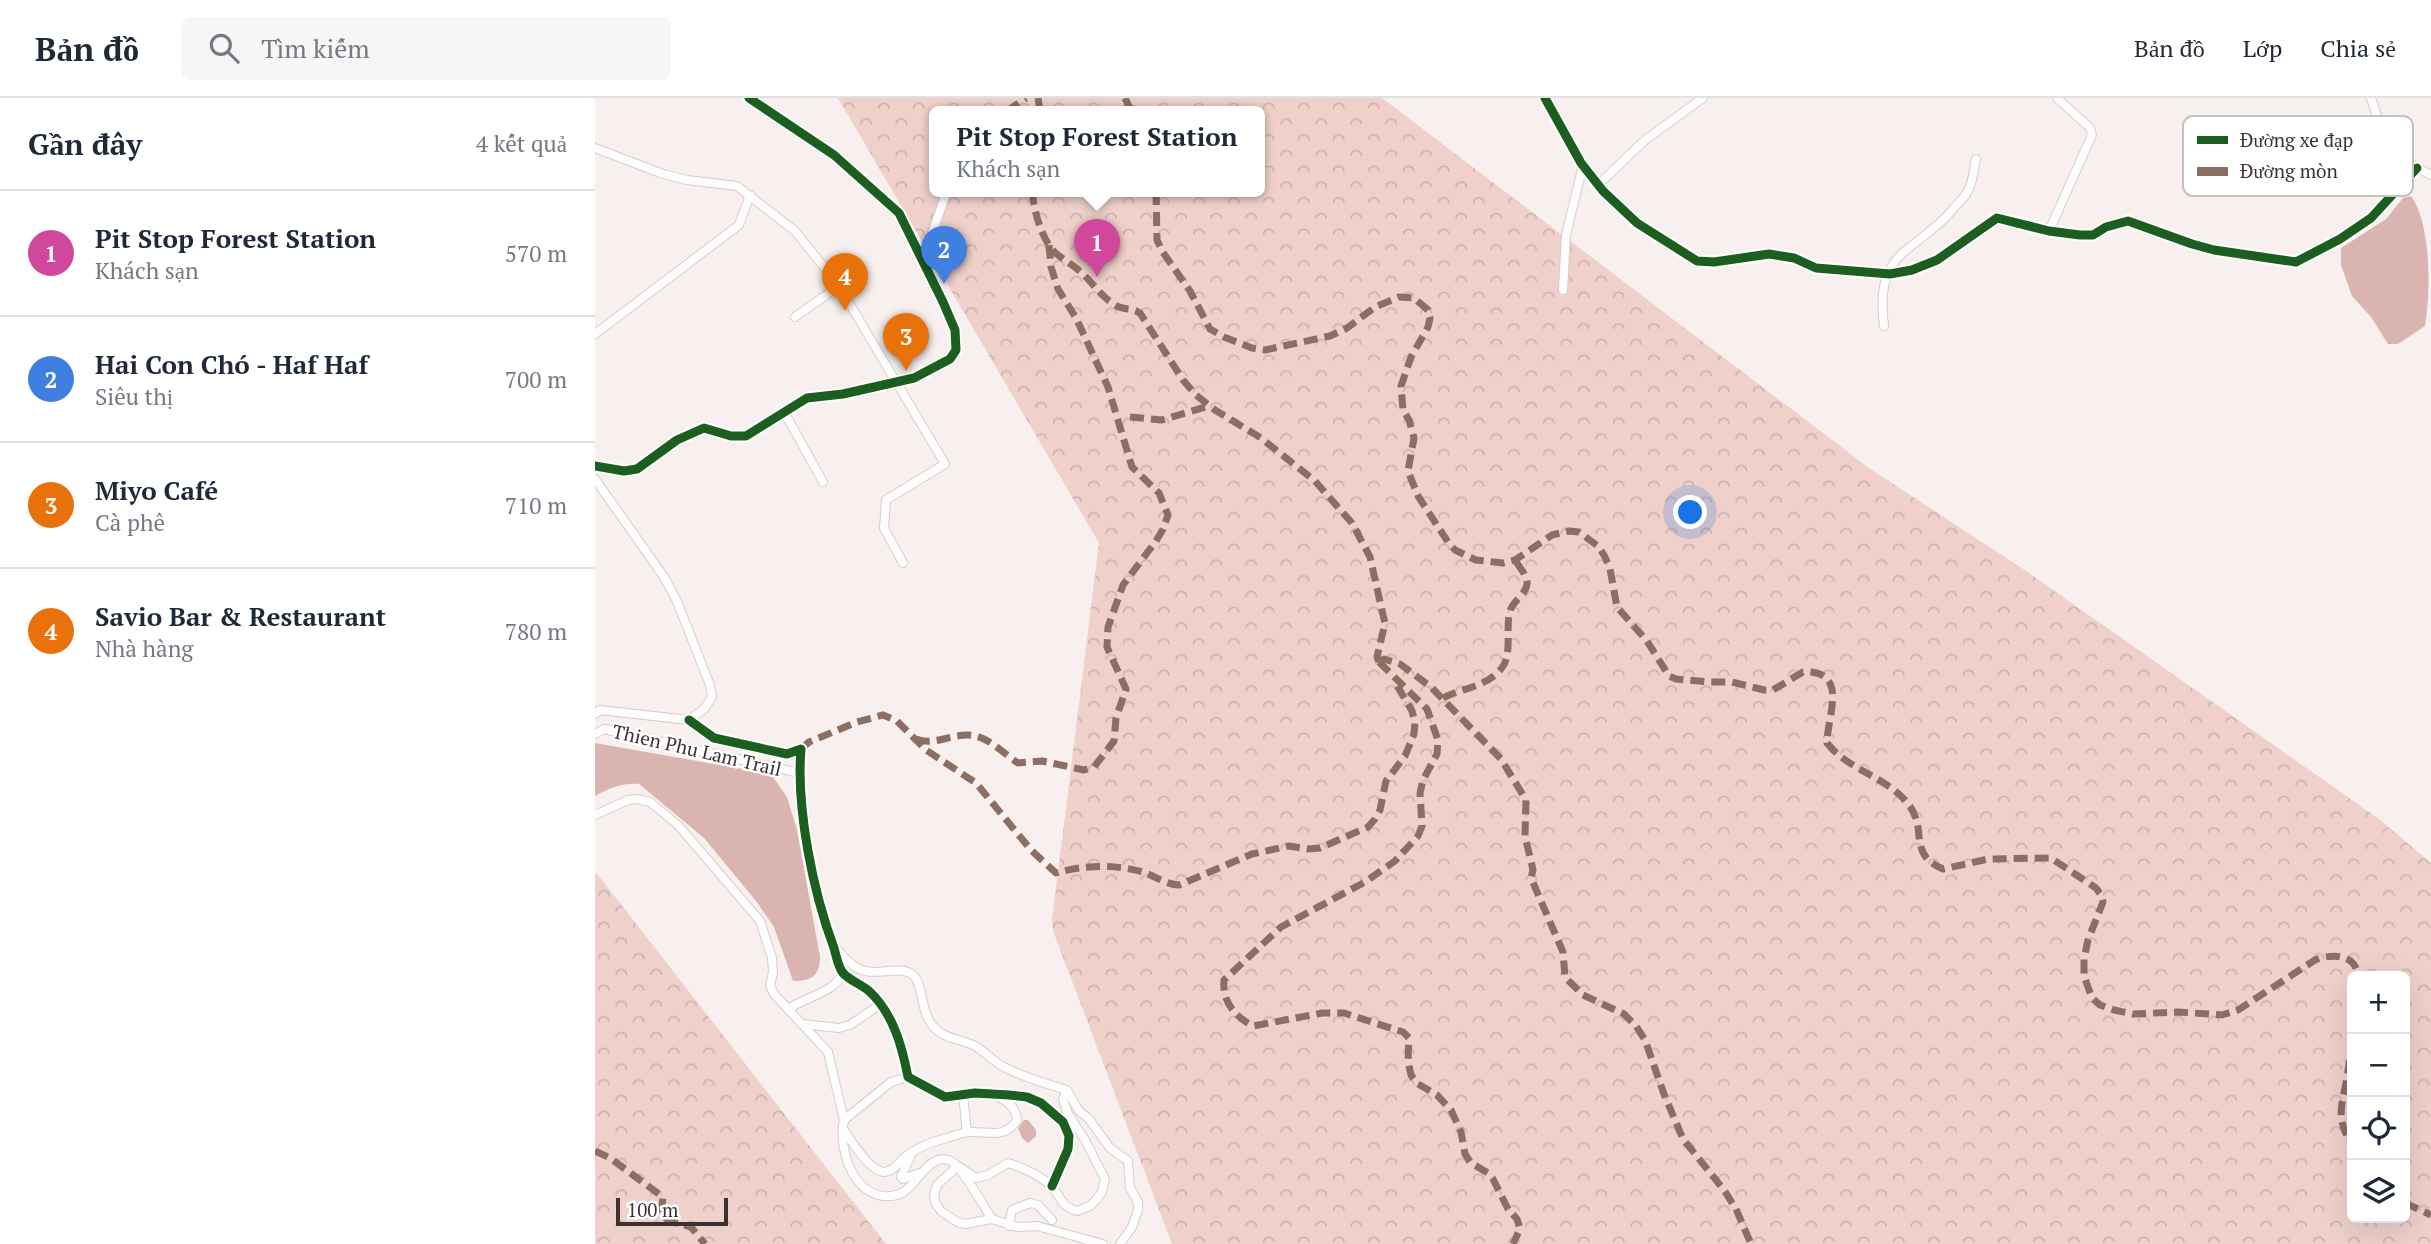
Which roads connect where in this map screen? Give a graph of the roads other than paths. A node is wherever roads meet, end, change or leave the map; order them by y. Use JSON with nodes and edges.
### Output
{"nodes":[{"id":1,"x":749,"y":98,"type":"edge"},
{"id":2,"x":1545,"y":98,"type":"edge"},
{"id":3,"x":1703,"y":98,"type":"edge"},
{"id":4,"x":2057,"y":98,"type":"edge"},
{"id":5,"x":2371,"y":98,"type":"edge"},
{"id":6,"x":2378,"y":116,"type":"edge"},
{"id":7,"x":595,"y":148,"type":"edge"},
{"id":8,"x":1976,"y":159,"type":"dead end"},
{"id":9,"x":1583,"y":165,"type":"junction"},
{"id":10,"x":2413,"y":165,"type":"edge"},
{"id":11,"x":2417,"y":168,"type":"junction"},
{"id":12,"x":2413,"y":172,"type":"edge"},
{"id":13,"x":2431,"y":175,"type":"edge"},
{"id":14,"x":1598,"y":185,"type":"junction"},
{"id":15,"x":750,"y":195,"type":"junction"},
{"id":16,"x":2391,"y":196,"type":"edge"},
{"id":17,"x":945,"y":197,"type":"edge"},
{"id":18,"x":2049,"y":231,"type":"junction"},
{"id":19,"x":923,"y":259,"type":"junction"},
{"id":20,"x":1885,"y":274,"type":"junction"},
{"id":21,"x":839,"y":286,"type":"junction"},
{"id":22,"x":1563,"y":290,"type":"dead end"},
{"id":23,"x":795,"y":317,"type":"dead end"},
{"id":24,"x":1884,"y":326,"type":"dead end"},
{"id":25,"x":595,"y":334,"type":"edge"},
{"id":26,"x":897,"y":383,"type":"junction"},
{"id":27,"x":784,"y":412,"type":"junction"},
{"id":28,"x":595,"y":466,"type":"edge"},
{"id":29,"x":595,"y":479,"type":"edge"},
{"id":30,"x":823,"y":482,"type":"dead end"},
{"id":31,"x":903,"y":563,"type":"dead end"},
{"id":32,"x":597,"y":709,"type":"edge"},
{"id":33,"x":689,"y":720,"type":"junction"},
{"id":34,"x":595,"y":734,"type":"edge"},
{"id":35,"x":799,"y":773,"type":"junction"},
{"id":36,"x":595,"y":815,"type":"edge"},
{"id":37,"x":832,"y":943,"type":"junction"},
{"id":38,"x":843,"y":973,"type":"junction"},
{"id":39,"x":881,"y":1004,"type":"junction"},
{"id":40,"x":788,"y":1009,"type":"junction"},
{"id":41,"x":802,"y":1024,"type":"junction"},
{"id":42,"x":908,"y":1077,"type":"junction"},
{"id":43,"x":1067,"y":1090,"type":"junction"},
{"id":44,"x":963,"y":1095,"type":"junction"},
{"id":45,"x":995,"y":1095,"type":"junction"},
{"id":46,"x":843,"y":1123,"type":"junction"},
{"id":47,"x":967,"y":1132,"type":"junction"},
{"id":48,"x":910,"y":1153,"type":"junction"},
{"id":49,"x":958,"y":1166,"type":"junction"},
{"id":50,"x":923,"y":1172,"type":"junction"},
{"id":51,"x":1052,"y":1186,"type":"junction"},
{"id":52,"x":992,"y":1219,"type":"junction"},
{"id":53,"x":1052,"y":1220,"type":"dead end"},
{"id":54,"x":1009,"y":1226,"type":"junction"},
{"id":55,"x":1103,"y":1244,"type":"edge"},
{"id":56,"x":1121,"y":1244,"type":"edge"}],
"edges":[{"from":1,"to":19,"type":"street"},
{"from":2,"to":9,"type":"street"},
{"from":3,"to":14,"type":"street"},
{"from":4,"to":18,"type":"street"},
{"from":5,"to":6,"type":"street"},
{"from":7,"to":15,"type":"street"},
{"from":8,"to":20,"type":"street"},
{"from":9,"to":14,"type":"street"},
{"from":9,"to":22,"type":"street"},
{"from":10,"to":11,"type":"street"},
{"from":11,"to":12,"type":"street"},
{"from":11,"to":13,"type":"street"},
{"from":14,"to":20,"type":"street"},
{"from":15,"to":21,"type":"street"},
{"from":15,"to":25,"type":"street"},
{"from":16,"to":18,"type":"street"},
{"from":17,"to":19,"type":"street"},
{"from":18,"to":20,"type":"street"},
{"from":19,"to":26,"type":"street"},
{"from":20,"to":24,"type":"street"},
{"from":21,"to":23,"type":"street"},
{"from":21,"to":26,"type":"street"},
{"from":26,"to":27,"type":"street"},
{"from":26,"to":31,"type":"street"},
{"from":27,"to":28,"type":"street"},
{"from":27,"to":30,"type":"street"},
{"from":29,"to":33,"type":"street"},
{"from":32,"to":33,"type":"street"},
{"from":33,"to":35,"type":"street"},
{"from":34,"to":35,"type":"street","name":"Thien Phu Lam Trail"},
{"from":35,"to":37,"type":"street"},
{"from":36,"to":40,"type":"street"},
{"from":37,"to":38,"type":"street"},
{"from":37,"to":43,"type":"street"},
{"from":38,"to":39,"type":"street"},
{"from":38,"to":40,"type":"street"},
{"from":39,"to":41,"type":"street"},
{"from":39,"to":42,"type":"street"},
{"from":40,"to":41,"type":"street"},
{"from":41,"to":46,"type":"street"},
{"from":42,"to":44,"type":"street"},
{"from":42,"to":46,"type":"street"},
{"from":43,"to":51,"type":"street"},
{"from":43,"to":56,"type":"street"},
{"from":44,"to":45,"type":"street"},
{"from":44,"to":47,"type":"street"},
{"from":45,"to":47,"type":"street"},
{"from":45,"to":51,"type":"street"},
{"from":46,"to":48,"type":"street"},
{"from":46,"to":50,"type":"street"},
{"from":47,"to":48,"type":"street"},
{"from":48,"to":50,"type":"street"},
{"from":49,"to":50,"type":"street"},
{"from":49,"to":51,"type":"street"},
{"from":49,"to":52,"type":"street"},
{"from":49,"to":52,"type":"street"},
{"from":52,"to":54,"type":"street"},
{"from":53,"to":54,"type":"street"},
{"from":54,"to":55,"type":"street"}]}
